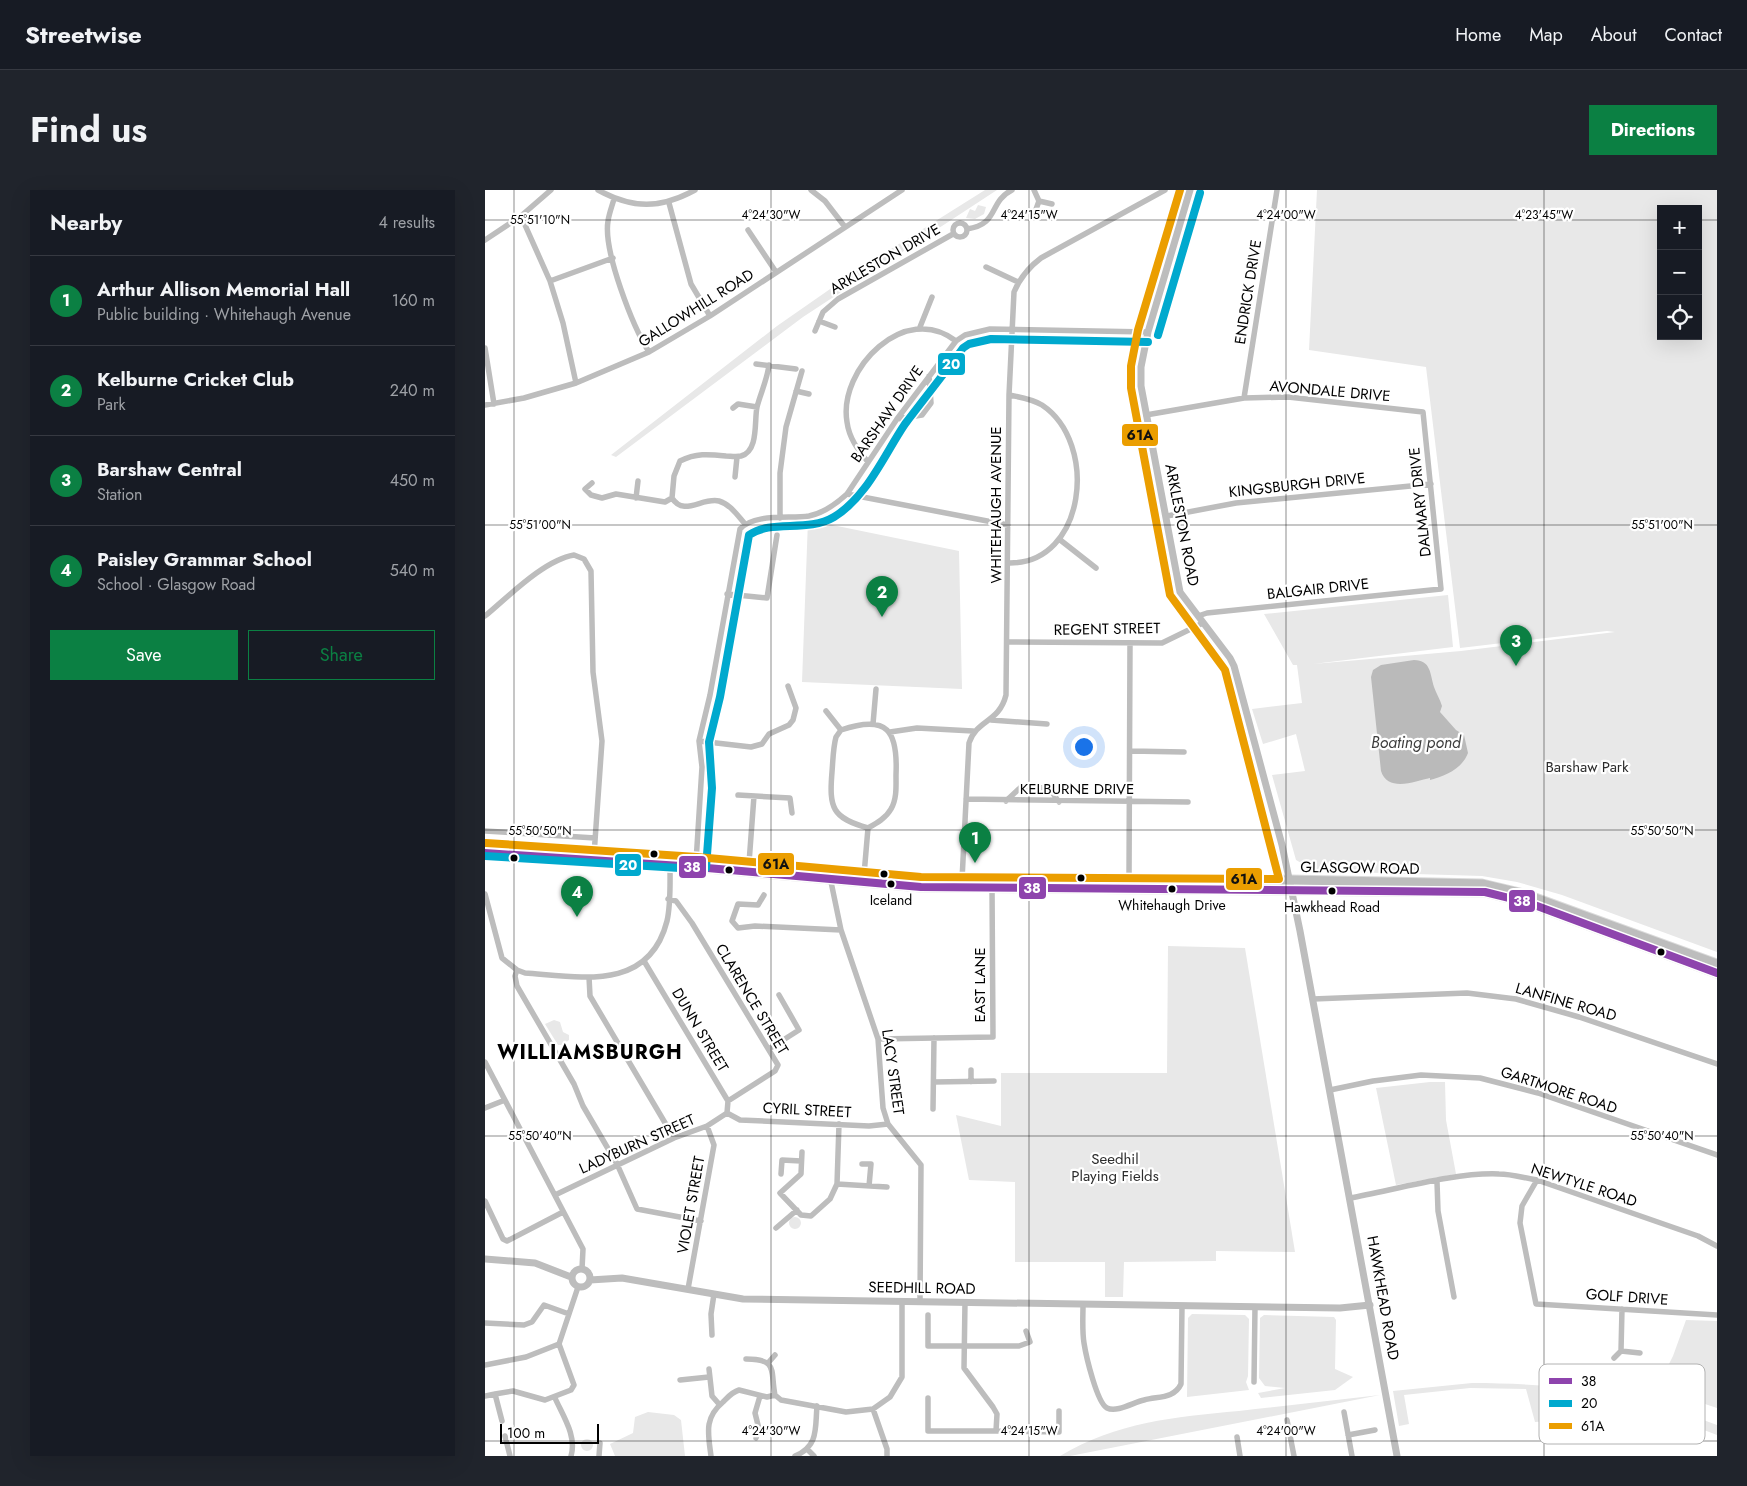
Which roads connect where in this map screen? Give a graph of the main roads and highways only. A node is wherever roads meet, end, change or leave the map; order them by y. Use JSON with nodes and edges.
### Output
{"nodes":[{"id":1,"x":485,"y":846,"type":"edge"},
{"id":2,"x":485,"y":853,"type":"edge"},
{"id":3,"x":594,"y":857,"type":"junction"},
{"id":4,"x":696,"y":863,"type":"junction"},
{"id":5,"x":830,"y":874,"type":"junction"},
{"id":6,"x":1129,"y":884,"type":"junction"},
{"id":7,"x":1717,"y":964,"type":"edge"},
{"id":8,"x":1717,"y":973,"type":"edge"}],
"edges":[{"from":1,"to":3,"type":"main road","name":"GLASGOW ROAD"},
{"from":2,"to":3,"type":"main road","name":"GLASGOW ROAD"},
{"from":3,"to":4,"type":"main road","name":"GLASGOW ROAD"},
{"from":4,"to":5,"type":"main road","name":"GLASGOW ROAD"},
{"from":4,"to":5,"type":"main road","name":"GLASGOW ROAD"},
{"from":5,"to":6,"type":"main road","name":"GLASGOW ROAD"},
{"from":6,"to":7,"type":"main road","name":"GLASGOW ROAD"},
{"from":6,"to":8,"type":"main road","name":"GLASGOW ROAD"}]}
